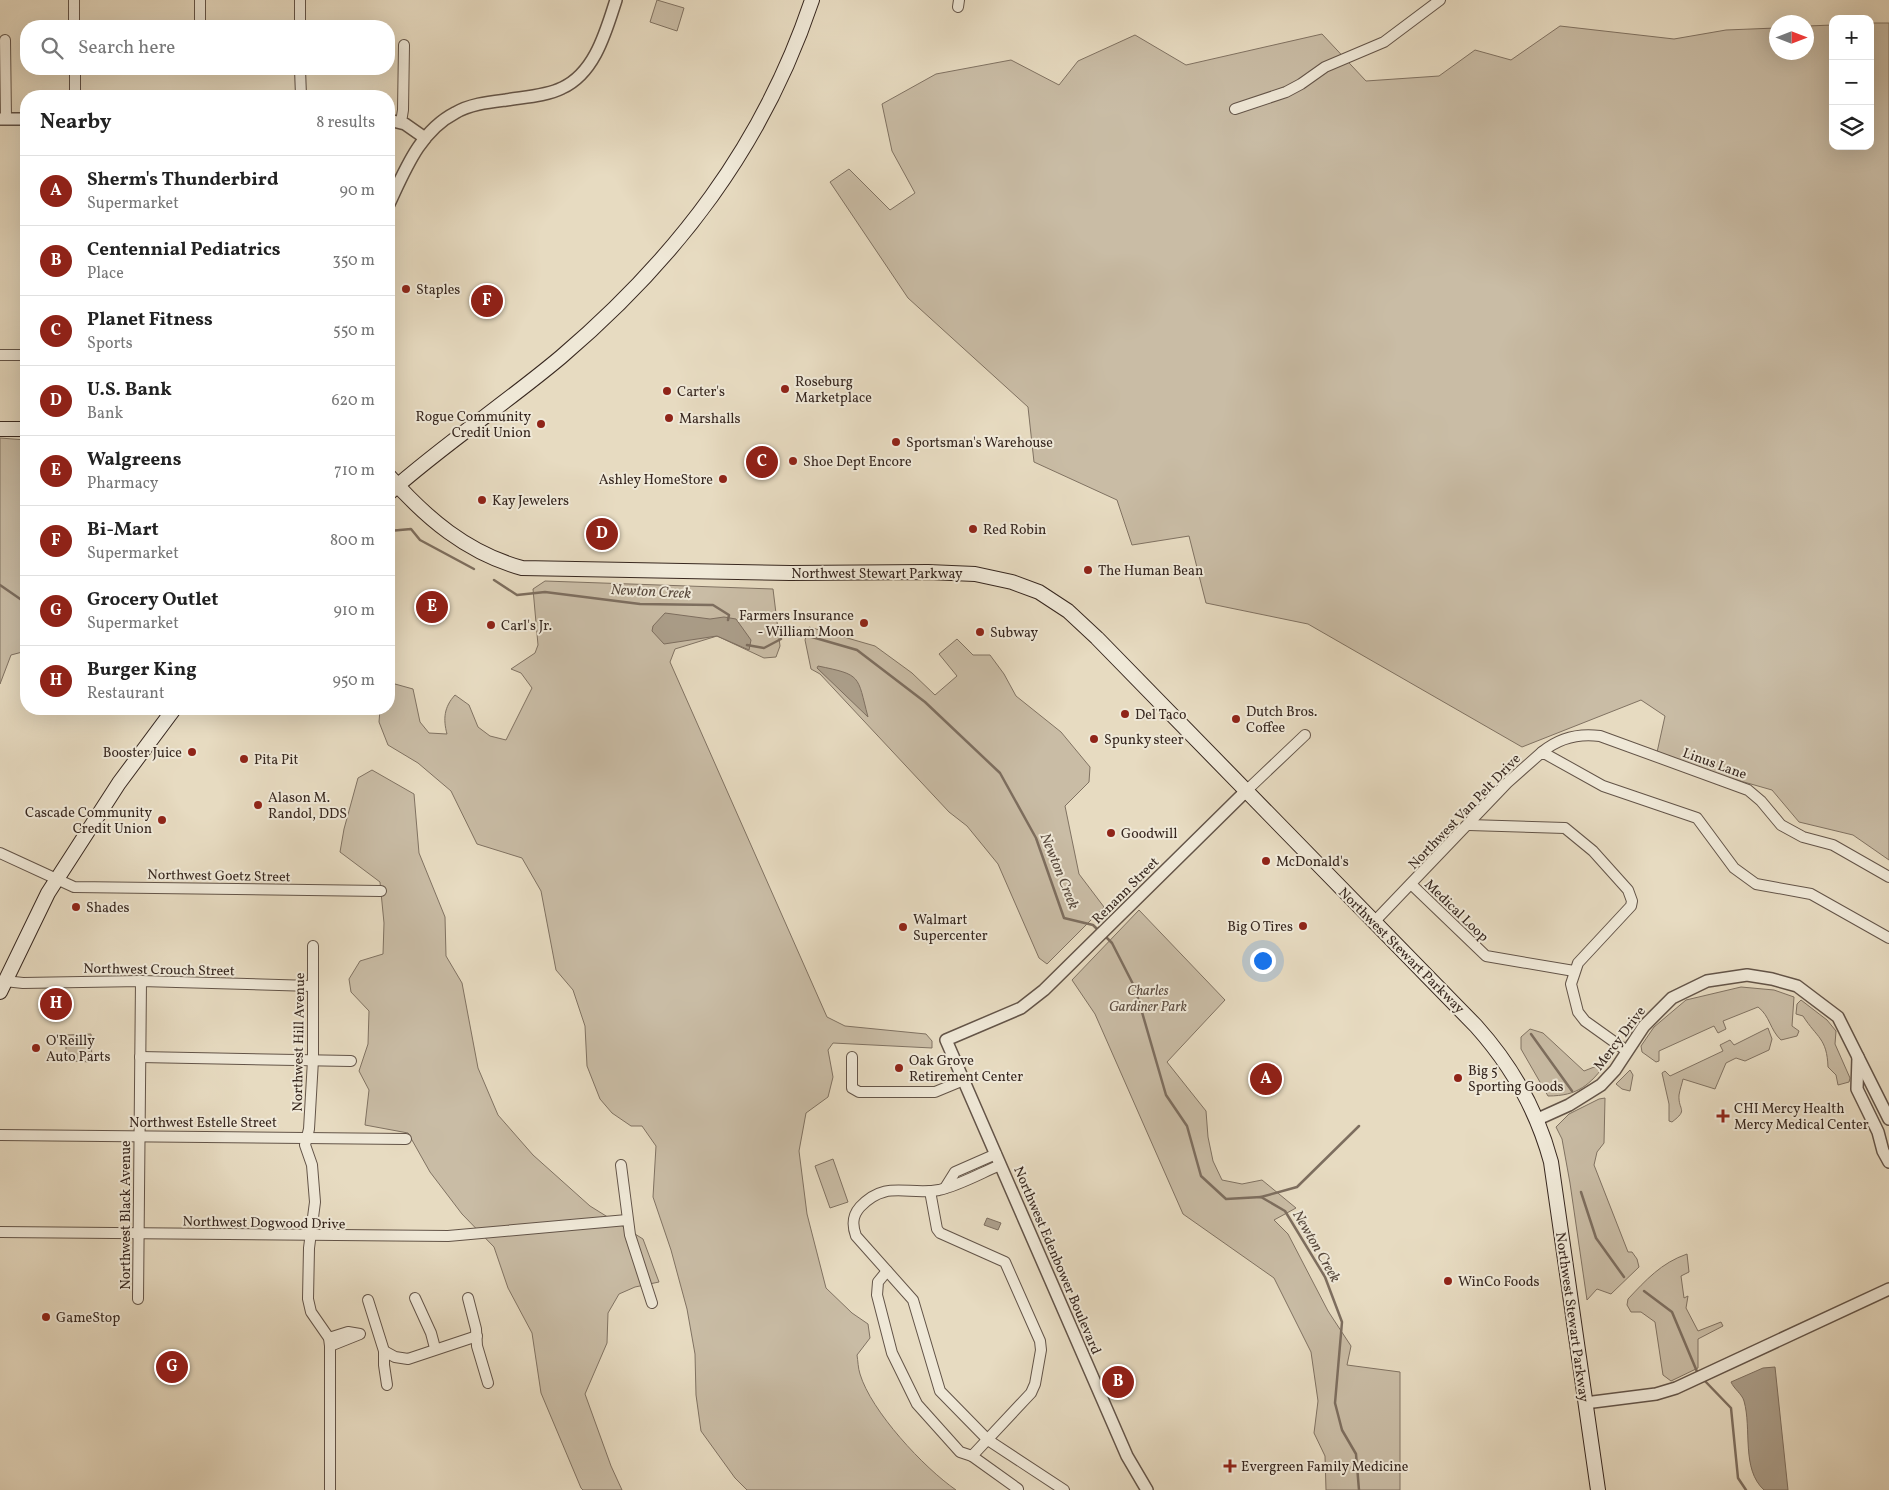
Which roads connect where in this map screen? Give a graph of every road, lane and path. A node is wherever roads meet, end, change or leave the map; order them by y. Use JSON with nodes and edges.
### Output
{"nodes":[{"id":1,"x":74,"y":0,"type":"edge"},
{"id":2,"x":200,"y":0,"type":"edge"},
{"id":3,"x":300,"y":0,"type":"edge"},
{"id":4,"x":616,"y":0,"type":"edge"},
{"id":5,"x":812,"y":0,"type":"edge"},
{"id":6,"x":1440,"y":0,"type":"edge"},
{"id":7,"x":74,"y":20,"type":"edge"},
{"id":8,"x":200,"y":20,"type":"edge"},
{"id":9,"x":300,"y":20,"type":"edge"},
{"id":10,"x":5,"y":40,"type":"dead end"},
{"id":11,"x":404,"y":45,"type":"dead end"},
{"id":12,"x":75,"y":75,"type":"edge"},
{"id":13,"x":300,"y":75,"type":"edge"},
{"id":14,"x":75,"y":90,"type":"edge"},
{"id":15,"x":301,"y":90,"type":"edge"},
{"id":16,"x":1235,"y":109,"type":"dead end"},
{"id":17,"x":3,"y":119,"type":"edge"},
{"id":18,"x":20,"y":119,"type":"edge"},
{"id":19,"x":395,"y":121,"type":"edge"},
{"id":20,"x":401,"y":122,"type":"junction"},
{"id":21,"x":424,"y":138,"type":"junction"},
{"id":22,"x":395,"y":191,"type":"edge"},
{"id":23,"x":0,"y":355,"type":"edge"},
{"id":24,"x":20,"y":355,"type":"edge"},
{"id":25,"x":0,"y":429,"type":"edge"},
{"id":26,"x":20,"y":429,"type":"edge"},
{"id":27,"x":395,"y":482,"type":"edge"},
{"id":28,"x":395,"y":488,"type":"edge"},
{"id":29,"x":170,"y":715,"type":"edge"},
{"id":30,"x":1305,"y":735,"type":"dead end"},
{"id":31,"x":1542,"y":752,"type":"junction"},
{"id":32,"x":1246,"y":791,"type":"junction"},
{"id":33,"x":1470,"y":825,"type":"junction"},
{"id":34,"x":0,"y":853,"type":"edge"},
{"id":35,"x":1889,"y":877,"type":"edge"},
{"id":36,"x":57,"y":880,"type":"junction"},
{"id":37,"x":1411,"y":884,"type":"junction"},
{"id":38,"x":381,"y":891,"type":"dead end"},
{"id":39,"x":1375,"y":921,"type":"junction"},
{"id":40,"x":1889,"y":938,"type":"edge"},
{"id":41,"x":313,"y":946,"type":"dead end"},
{"id":42,"x":1574,"y":970,"type":"junction"},
{"id":43,"x":141,"y":981,"type":"junction"},
{"id":44,"x":2,"y":986,"type":"edge"},
{"id":45,"x":312,"y":986,"type":"junction"},
{"id":46,"x":946,"y":1040,"type":"joint"},
{"id":47,"x":1627,"y":1051,"type":"junction"},
{"id":48,"x":1858,"y":1052,"type":"junction"},
{"id":49,"x":140,"y":1057,"type":"junction"},
{"id":50,"x":852,"y":1057,"type":"dead end"},
{"id":51,"x":313,"y":1060,"type":"junction"},
{"id":52,"x":351,"y":1061,"type":"dead end"},
{"id":53,"x":964,"y":1080,"type":"junction"},
{"id":54,"x":1538,"y":1119,"type":"junction"},
{"id":55,"x":1889,"y":1119,"type":"edge"},
{"id":56,"x":0,"y":1135,"type":"edge"},
{"id":57,"x":140,"y":1135,"type":"junction"},
{"id":58,"x":307,"y":1137,"type":"junction"},
{"id":59,"x":406,"y":1139,"type":"dead end"},
{"id":60,"x":998,"y":1159,"type":"junction"},
{"id":61,"x":1889,"y":1162,"type":"edge"},
{"id":62,"x":621,"y":1164,"type":"dead end"},
{"id":63,"x":930,"y":1191,"type":"junction"},
{"id":64,"x":627,"y":1220,"type":"junction"},
{"id":65,"x":0,"y":1232,"type":"edge"},
{"id":66,"x":139,"y":1234,"type":"junction"},
{"id":67,"x":310,"y":1237,"type":"junction"},
{"id":68,"x":887,"y":1271,"type":"junction"},
{"id":69,"x":1889,"y":1289,"type":"edge"},
{"id":70,"x":415,"y":1298,"type":"dead end"},
{"id":71,"x":468,"y":1298,"type":"dead end"},
{"id":72,"x":138,"y":1299,"type":"dead end"},
{"id":73,"x":368,"y":1300,"type":"dead end"},
{"id":74,"x":652,"y":1303,"type":"dead end"},
{"id":75,"x":379,"y":1334,"type":"junction"},
{"id":76,"x":477,"y":1336,"type":"junction"},
{"id":77,"x":330,"y":1342,"type":"junction"},
{"id":78,"x":435,"y":1348,"type":"junction"},
{"id":79,"x":384,"y":1351,"type":"junction"},
{"id":80,"x":488,"y":1383,"type":"dead end"},
{"id":81,"x":387,"y":1385,"type":"dead end"},
{"id":82,"x":1585,"y":1403,"type":"junction"},
{"id":83,"x":988,"y":1440,"type":"junction"},
{"id":84,"x":972,"y":1456,"type":"junction"},
{"id":85,"x":1018,"y":1489,"type":"edge"},
{"id":86,"x":330,"y":1490,"type":"edge"},
{"id":87,"x":1064,"y":1490,"type":"edge"},
{"id":88,"x":1146,"y":1490,"type":"edge"},
{"id":89,"x":1598,"y":1490,"type":"edge"}],
"edges":[{"from":1,"to":7,"type":"street"},
{"from":2,"to":8,"type":"street"},
{"from":3,"to":9,"type":"street"},
{"from":4,"to":21,"type":"street"},
{"from":5,"to":27,"type":"main road"},
{"from":6,"to":16,"type":"street"},
{"from":10,"to":17,"type":"street"},
{"from":11,"to":20,"type":"street"},
{"from":12,"to":14,"type":"street"},
{"from":13,"to":15,"type":"street"},
{"from":17,"to":18,"type":"street"},
{"from":19,"to":20,"type":"street"},
{"from":20,"to":21,"type":"street"},
{"from":21,"to":22,"type":"street"},
{"from":23,"to":24,"type":"street"},
{"from":25,"to":26,"type":"main road"},
{"from":28,"to":32,"type":"main road","name":"Northwest Stewart Parkway"},
{"from":29,"to":36,"type":"main road"},
{"from":30,"to":32,"type":"street","name":"Renann Street"},
{"from":31,"to":33,"type":"street","name":"Northwest Van Pelt Drive"},
{"from":31,"to":35,"type":"street","name":"Linus Lane"},
{"from":31,"to":40,"type":"street"},
{"from":32,"to":39,"type":"main road","name":"Northwest Stewart Parkway"},
{"from":32,"to":46,"type":"street","name":"Renann Street"},
{"from":33,"to":37,"type":"street","name":"Northwest Van Pelt Drive"},
{"from":33,"to":42,"type":"street"},
{"from":34,"to":36,"type":"street","name":"Northwest Goetz Street"},
{"from":36,"to":38,"type":"street","name":"Northwest Goetz Street"},
{"from":36,"to":44,"type":"main road"},
{"from":37,"to":39,"type":"street","name":"Northwest Van Pelt Drive"},
{"from":37,"to":42,"type":"street","name":"Medical Loop"},
{"from":39,"to":54,"type":"main road","name":"Northwest Stewart Parkway"},
{"from":41,"to":45,"type":"street","name":"Northwest Hill Avenue"},
{"from":42,"to":47,"type":"street"},
{"from":43,"to":44,"type":"street","name":"Northwest Crouch Street"},
{"from":43,"to":45,"type":"street","name":"Northwest Crouch Street"},
{"from":43,"to":49,"type":"street","name":"Northwest Black Avenue"},
{"from":45,"to":51,"type":"street","name":"Northwest Hill Avenue"},
{"from":46,"to":53,"type":"street","name":"Northwest Edenbower Boulevard"},
{"from":47,"to":48,"type":"street","name":"Mercy Drive"},
{"from":47,"to":54,"type":"street","name":"Mercy Drive"},
{"from":48,"to":55,"type":"street","name":"Mercy Drive"},
{"from":48,"to":61,"type":"street"},
{"from":49,"to":51,"type":"street"},
{"from":49,"to":57,"type":"street","name":"Northwest Black Avenue"},
{"from":50,"to":53,"type":"street"},
{"from":51,"to":52,"type":"street"},
{"from":51,"to":58,"type":"street","name":"Northwest Hill Avenue"},
{"from":53,"to":60,"type":"street","name":"Northwest Edenbower Boulevard"},
{"from":54,"to":82,"type":"main road","name":"Northwest Stewart Parkway"},
{"from":56,"to":57,"type":"street","name":"Northwest Estelle Street"},
{"from":57,"to":58,"type":"street","name":"Northwest Estelle Street"},
{"from":57,"to":66,"type":"street","name":"Northwest Black Avenue"},
{"from":58,"to":59,"type":"street","name":"Northwest Estelle Street"},
{"from":58,"to":67,"type":"street","name":"Northwest Hill Avenue"},
{"from":60,"to":63,"type":"street"},
{"from":60,"to":88,"type":"street","name":"Northwest Edenbower Boulevard"},
{"from":62,"to":64,"type":"street"},
{"from":63,"to":68,"type":"street"},
{"from":63,"to":83,"type":"street"},
{"from":64,"to":67,"type":"street","name":"Northwest Dogwood Drive"},
{"from":64,"to":74,"type":"street"},
{"from":65,"to":66,"type":"street","name":"Northwest Dogwood Drive"},
{"from":66,"to":67,"type":"street","name":"Northwest Dogwood Drive"},
{"from":66,"to":72,"type":"street","name":"Northwest Black Avenue"},
{"from":67,"to":77,"type":"street","name":"Northwest Hill Avenue"},
{"from":68,"to":83,"type":"street"},
{"from":68,"to":84,"type":"street"},
{"from":69,"to":82,"type":"street"},
{"from":70,"to":78,"type":"street"},
{"from":71,"to":76,"type":"street"},
{"from":73,"to":75,"type":"street"},
{"from":75,"to":77,"type":"street"},
{"from":75,"to":79,"type":"street"},
{"from":76,"to":78,"type":"street"},
{"from":76,"to":80,"type":"street"},
{"from":77,"to":86,"type":"street"},
{"from":78,"to":79,"type":"street"},
{"from":79,"to":81,"type":"street"},
{"from":82,"to":89,"type":"main road","name":"Northwest Stewart Parkway"},
{"from":83,"to":84,"type":"street"},
{"from":83,"to":87,"type":"street"},
{"from":84,"to":85,"type":"street"}]}
